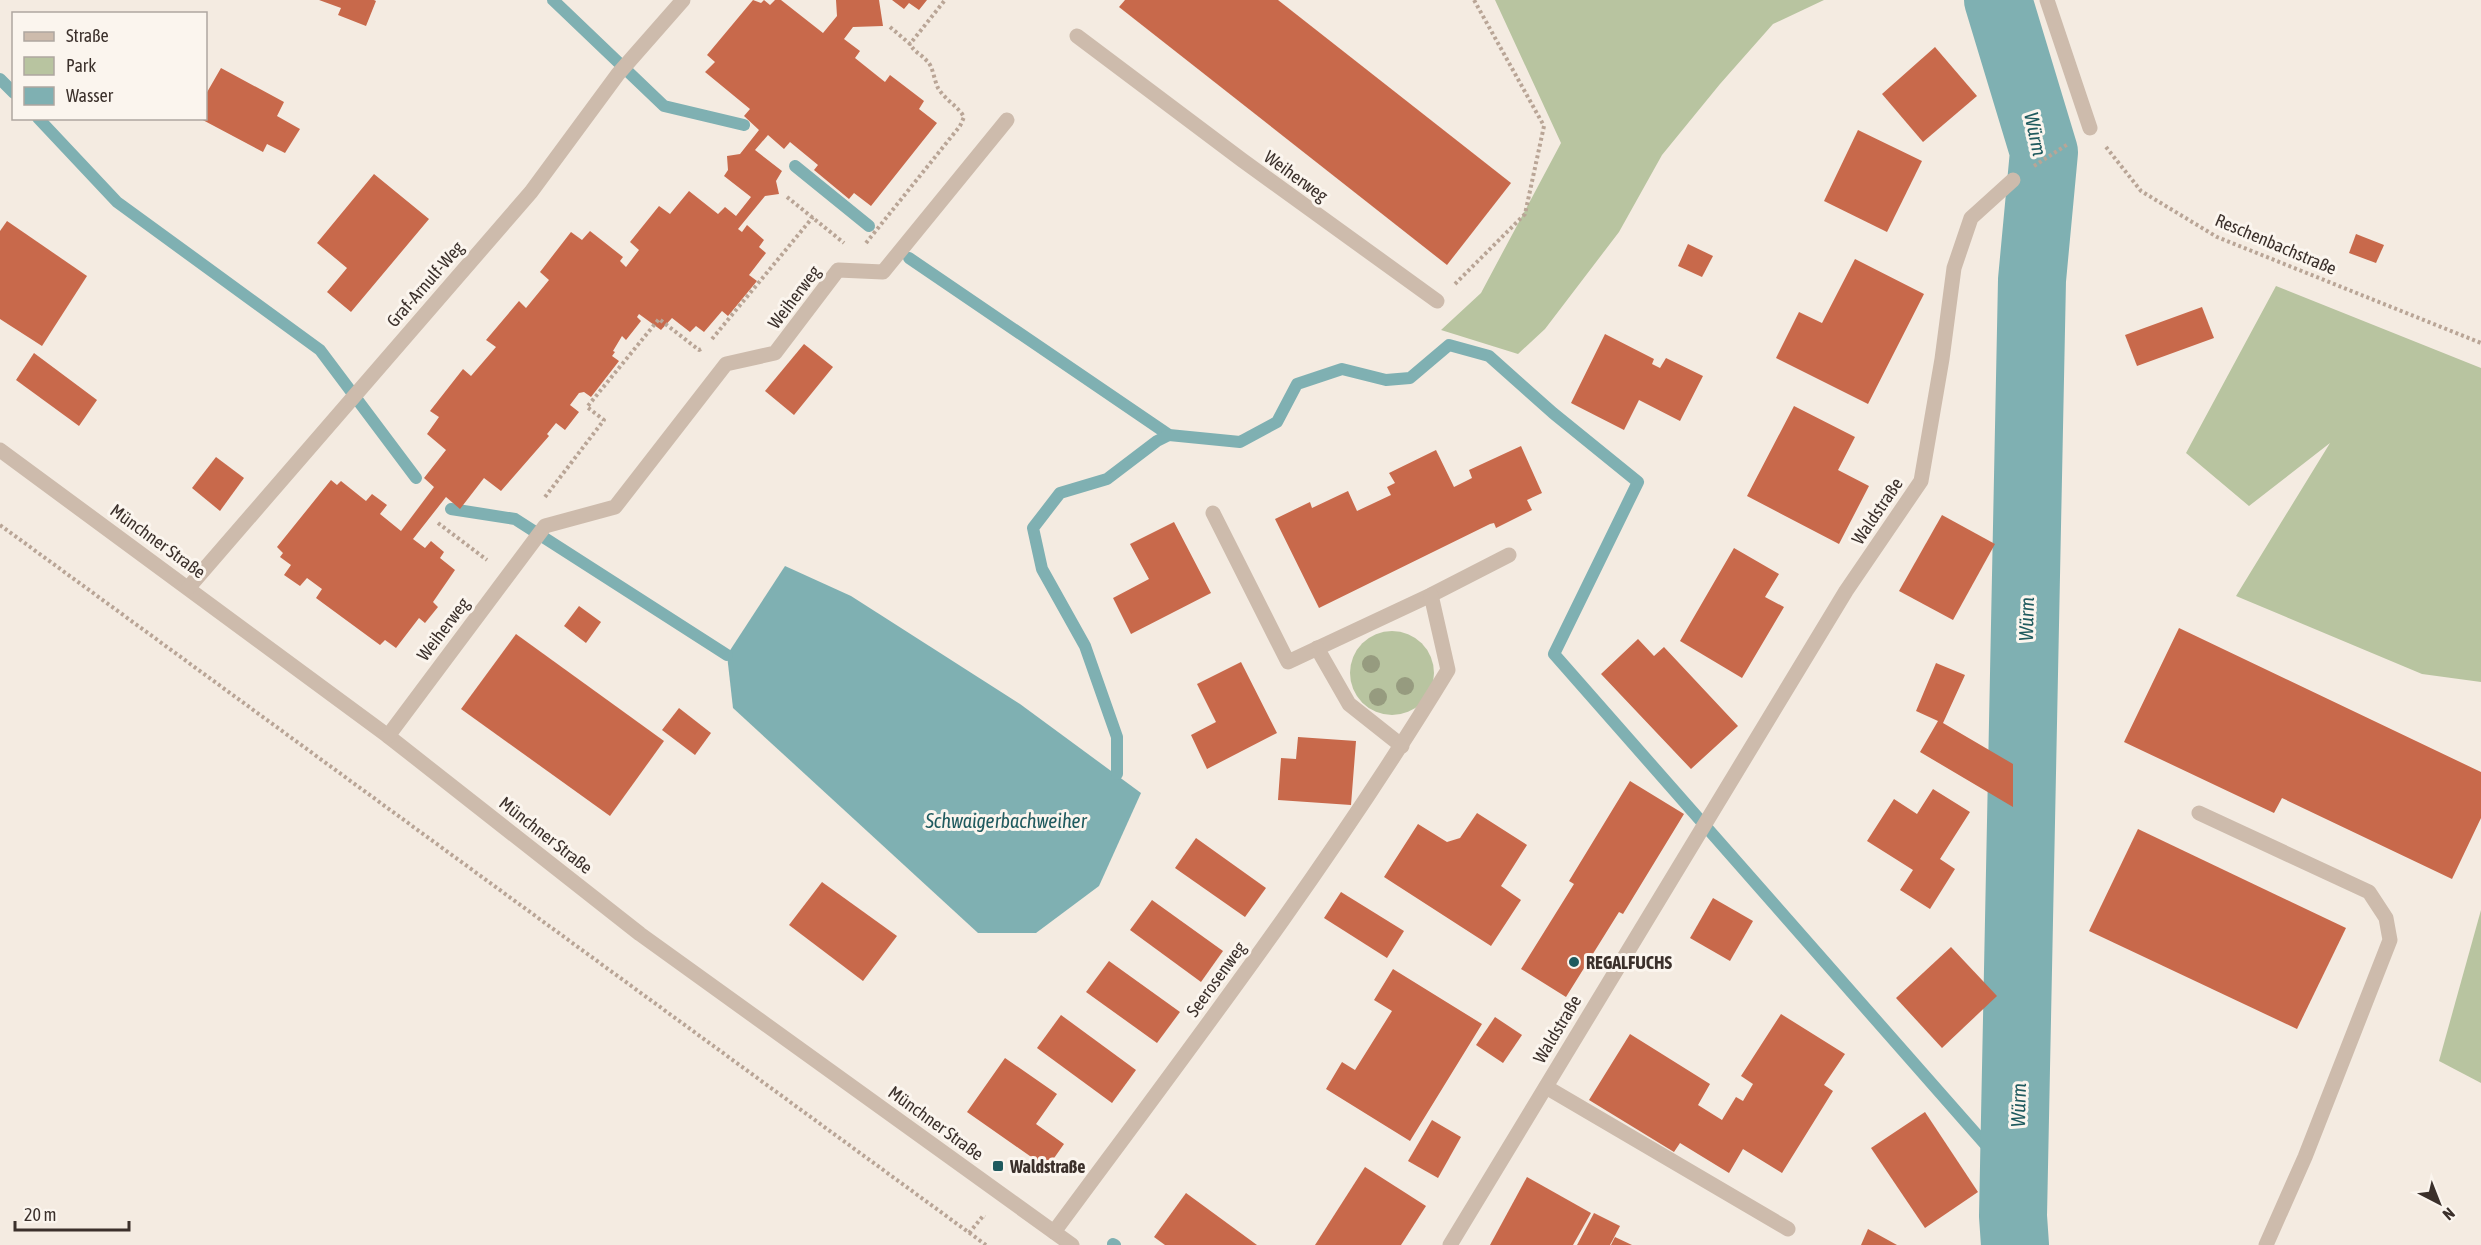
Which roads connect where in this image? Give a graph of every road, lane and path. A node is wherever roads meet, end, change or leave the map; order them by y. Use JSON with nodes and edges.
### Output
{"nodes":[{"id":1,"x":683,"y":0,"type":"edge"},
{"id":2,"x":945,"y":0,"type":"edge"},
{"id":3,"x":1474,"y":0,"type":"edge"},
{"id":4,"x":2047,"y":0,"type":"edge"},
{"id":5,"x":890,"y":27,"type":"dead end"},
{"id":6,"x":1077,"y":36,"type":"dead end"},
{"id":7,"x":910,"y":44,"type":"junction"},
{"id":8,"x":1007,"y":120,"type":"dead end"},
{"id":9,"x":2090,"y":128,"type":"joint"},
{"id":10,"x":2072,"y":142,"type":"dead end"},
{"id":11,"x":2013,"y":180,"type":"joint"},
{"id":12,"x":787,"y":197,"type":"dead end"},
{"id":13,"x":813,"y":218,"type":"junction"},
{"id":14,"x":846,"y":244,"type":"dead end"},
{"id":15,"x":860,"y":251,"type":"dead end"},
{"id":16,"x":1437,"y":301,"type":"joint"},
{"id":17,"x":2481,"y":343,"type":"edge"},
{"id":18,"x":0,"y":450,"type":"edge"},
{"id":19,"x":544,"y":499,"type":"dead end"},
{"id":20,"x":1213,"y":513,"type":"dead end"},
{"id":21,"x":438,"y":523,"type":"dead end"},
{"id":22,"x":0,"y":525,"type":"edge"},
{"id":23,"x":1509,"y":555,"type":"dead end"},
{"id":24,"x":495,"y":566,"type":"dead end"},
{"id":25,"x":189,"y":587,"type":"junction"},
{"id":26,"x":1431,"y":595,"type":"junction"},
{"id":27,"x":1317,"y":648,"type":"junction"},
{"id":28,"x":388,"y":736,"type":"junction"},
{"id":29,"x":1402,"y":746,"type":"junction"},
{"id":30,"x":2199,"y":813,"type":"dead end"},
{"id":31,"x":1546,"y":1087,"type":"junction"},
{"id":32,"x":992,"y":1223,"type":"dead end"},
{"id":33,"x":1788,"y":1229,"type":"dead end"},
{"id":34,"x":1054,"y":1232,"type":"junction"},
{"id":35,"x":969,"y":1233,"type":"junction"},
{"id":36,"x":1452,"y":1244,"type":"edge"},
{"id":37,"x":986,"y":1245,"type":"edge"},
{"id":38,"x":1072,"y":1245,"type":"edge"},
{"id":39,"x":2266,"y":1245,"type":"edge"}],
"edges":[{"from":1,"to":25,"type":"street","name":"Graf-Arnulf-Weg"},
{"from":2,"to":7,"type":"path"},
{"from":3,"to":16,"type":"path"},
{"from":4,"to":9,"type":"street"},
{"from":5,"to":7,"type":"path"},
{"from":6,"to":16,"type":"street","name":"Weiherweg"},
{"from":7,"to":15,"type":"path"},
{"from":8,"to":28,"type":"street","name":"Weiherweg"},
{"from":9,"to":17,"type":"path","name":"Reschenbachstraße"},
{"from":10,"to":11,"type":"path"},
{"from":11,"to":31,"type":"street","name":"Waldstraße"},
{"from":12,"to":13,"type":"path"},
{"from":13,"to":14,"type":"path"},
{"from":13,"to":19,"type":"path"},
{"from":18,"to":25,"type":"street","name":"Münchner Straße"},
{"from":20,"to":27,"type":"street"},
{"from":21,"to":24,"type":"path"},
{"from":22,"to":35,"type":"path"},
{"from":23,"to":26,"type":"street"},
{"from":25,"to":28,"type":"street","name":"Münchner Straße"},
{"from":26,"to":27,"type":"street"},
{"from":26,"to":29,"type":"street","name":"Seerosenweg"},
{"from":27,"to":29,"type":"street"},
{"from":28,"to":34,"type":"street","name":"Münchner Straße"},
{"from":29,"to":34,"type":"street","name":"Seerosenweg"},
{"from":30,"to":39,"type":"street"},
{"from":31,"to":33,"type":"street","name":"Waldstraße"},
{"from":31,"to":36,"type":"street","name":"Waldstraße"},
{"from":32,"to":35,"type":"path"},
{"from":34,"to":38,"type":"street","name":"Münchner Straße"},
{"from":35,"to":37,"type":"path"}]}
